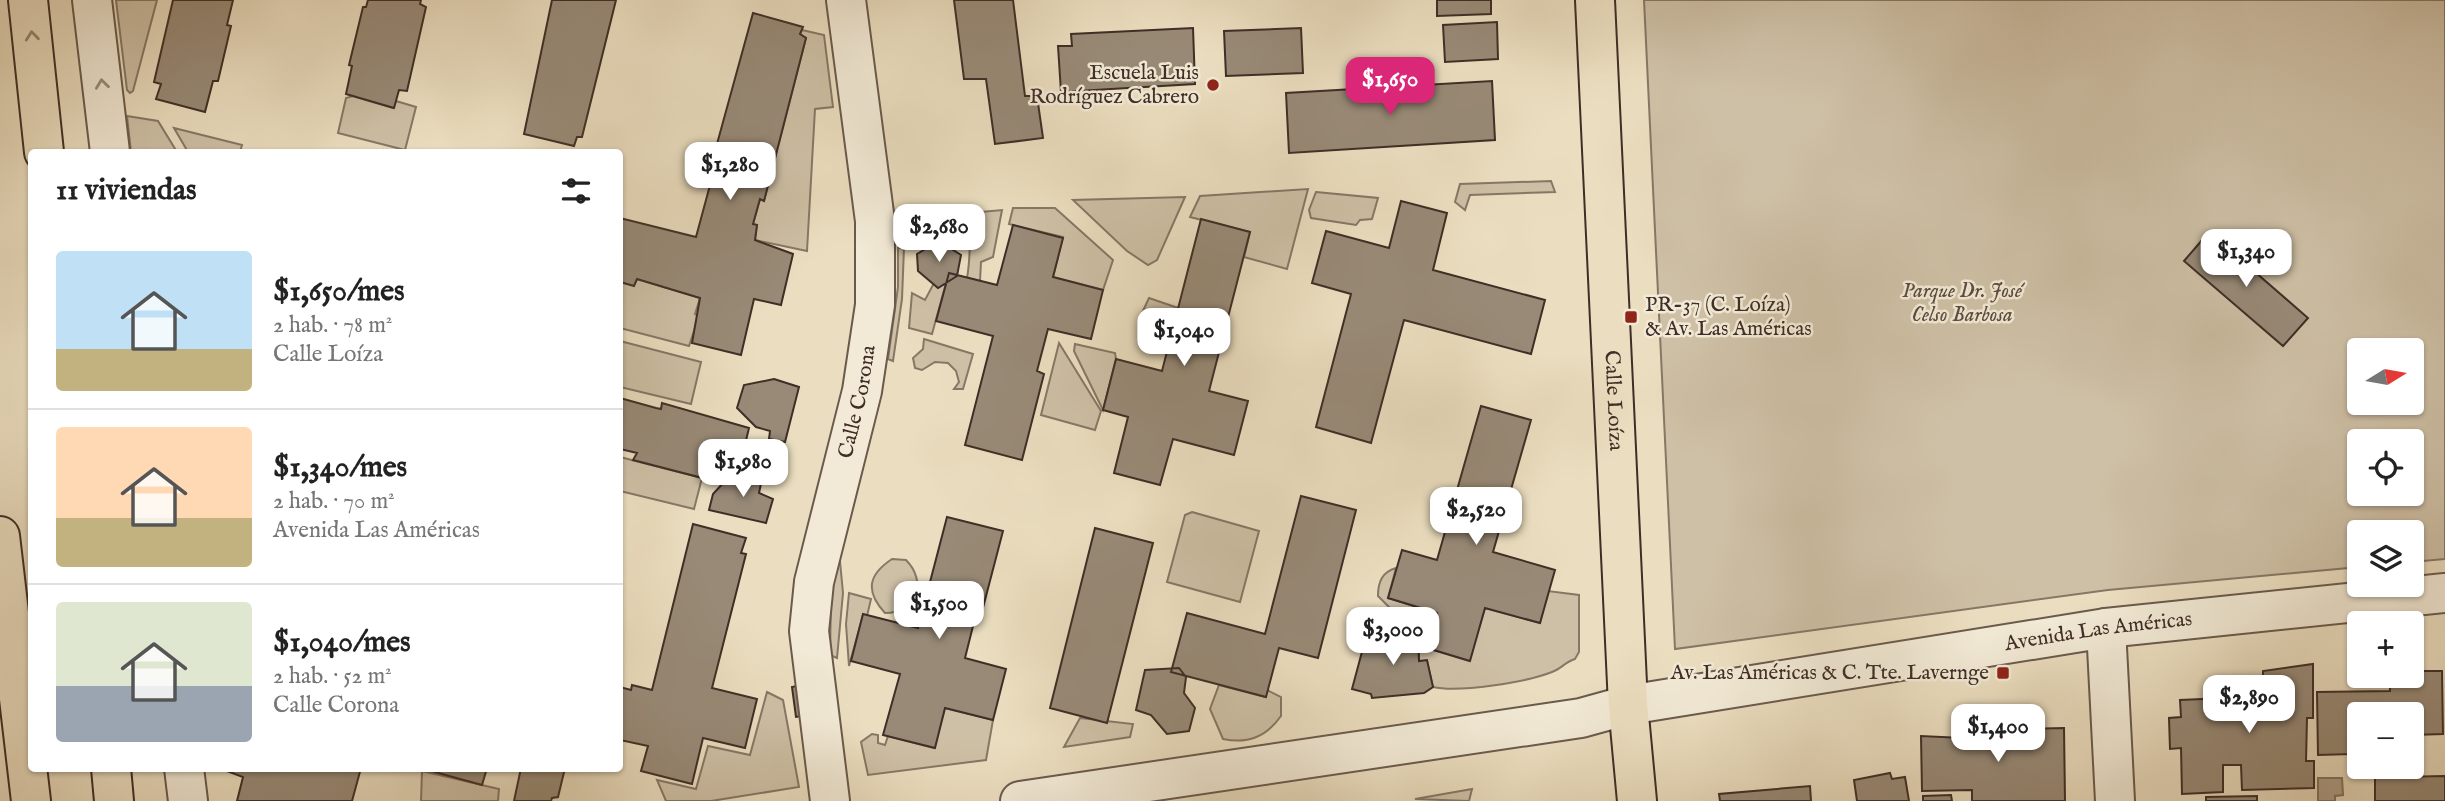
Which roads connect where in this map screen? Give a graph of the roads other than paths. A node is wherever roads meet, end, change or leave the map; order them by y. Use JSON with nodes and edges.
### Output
{"nodes":[{"id":1,"x":28,"y":0,"type":"edge"},
{"id":2,"x":92,"y":0,"type":"edge"},
{"id":3,"x":846,"y":0,"type":"edge"},
{"id":4,"x":1595,"y":0,"type":"edge"},
{"id":5,"x":44,"y":149,"type":"edge"},
{"id":6,"x":110,"y":149,"type":"edge"},
{"id":7,"x":0,"y":536,"type":"edge"},
{"id":8,"x":2445,"y":593,"type":"edge"},
{"id":9,"x":2106,"y":628,"type":"junction"},
{"id":10,"x":1628,"y":705,"type":"junction"},
{"id":11,"x":28,"y":768,"type":"edge"},
{"id":12,"x":28,"y":772,"type":"edge"},
{"id":13,"x":111,"y":772,"type":"edge"},
{"id":14,"x":184,"y":772,"type":"edge"},
{"id":15,"x":32,"y":801,"type":"edge"},
{"id":16,"x":114,"y":801,"type":"edge"},
{"id":17,"x":188,"y":801,"type":"edge"},
{"id":18,"x":830,"y":801,"type":"edge"},
{"id":19,"x":1020,"y":801,"type":"edge"},
{"id":20,"x":1637,"y":801,"type":"edge"},
{"id":21,"x":2115,"y":801,"type":"edge"}],
"edges":[{"from":5,"to":1,"type":"main road","one_way":true},
{"from":6,"to":2,"type":"street","one_way":true},
{"from":3,"to":18,"type":"street","name":"Calle Corona"},
{"from":4,"to":10,"type":"main road","name":"Calle Loíza"},
{"from":7,"to":11,"type":"main road"},
{"from":8,"to":9,"type":"street","name":"Avenida Las Américas"},
{"from":9,"to":10,"type":"street","name":"Avenida Las Américas"},
{"from":9,"to":21,"type":"street"},
{"from":10,"to":19,"type":"street","name":"Avenida Las Américas"},
{"from":10,"to":20,"type":"main road","name":"Calle Loíza"},
{"from":12,"to":15,"type":"main road"},
{"from":13,"to":16,"type":"main road"},
{"from":14,"to":17,"type":"street"}]}
